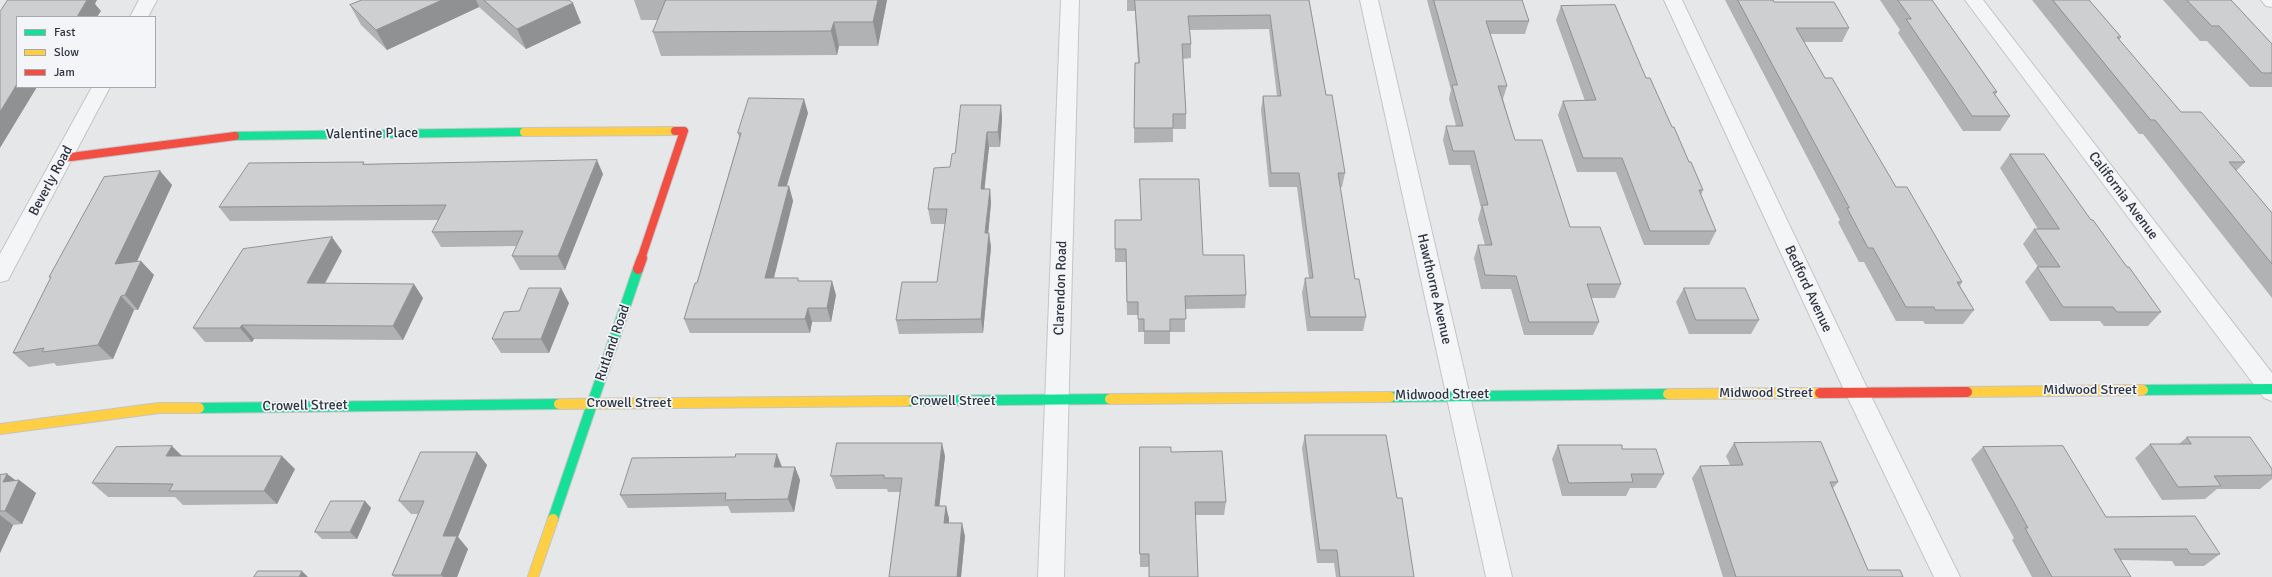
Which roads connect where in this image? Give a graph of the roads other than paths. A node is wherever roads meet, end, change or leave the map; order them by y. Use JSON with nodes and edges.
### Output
{"nodes":[{"id":1,"x":148,"y":0,"type":"edge"},
{"id":2,"x":1070,"y":0,"type":"edge"},
{"id":3,"x":1369,"y":0,"type":"edge"},
{"id":4,"x":1673,"y":0,"type":"edge"},
{"id":5,"x":1974,"y":0,"type":"edge"},
{"id":6,"x":140,"y":16,"type":"edge"},
{"id":7,"x":100,"y":88,"type":"edge"},
{"id":8,"x":684,"y":131,"type":"joint"},
{"id":9,"x":63,"y":158,"type":"junction"},
{"id":10,"x":0,"y":274,"type":"edge"},
{"id":11,"x":2271,"y":389,"type":"edge"},
{"id":12,"x":1857,"y":392,"type":"junction"},
{"id":13,"x":1458,"y":395,"type":"junction"},
{"id":14,"x":1260,"y":397,"type":"joint"},
{"id":15,"x":1058,"y":400,"type":"junction"},
{"id":16,"x":592,"y":404,"type":"junction"},
{"id":17,"x":0,"y":429,"type":"edge"},
{"id":18,"x":533,"y":577,"type":"edge"},
{"id":19,"x":1052,"y":577,"type":"edge"},
{"id":20,"x":1499,"y":577,"type":"edge"},
{"id":21,"x":1947,"y":577,"type":"edge"}],
"edges":[{"from":1,"to":6,"type":"street"},
{"from":2,"to":15,"type":"street","name":"Clarendon Road"},
{"from":3,"to":13,"type":"street","name":"Hawthorne Avenue"},
{"from":4,"to":12,"type":"street","name":"Bedford Avenue"},
{"from":5,"to":11,"type":"street","name":"California Avenue"},
{"from":7,"to":9,"type":"street","name":"Beverly Road"},
{"from":8,"to":9,"type":"street","name":"Valentine Place"},
{"from":8,"to":16,"type":"street","name":"Rutland Road"},
{"from":9,"to":10,"type":"street","name":"Beverly Road"},
{"from":11,"to":12,"type":"street","name":"Midwood Street"},
{"from":12,"to":13,"type":"street","name":"Midwood Street"},
{"from":12,"to":21,"type":"street","name":"Bedford Avenue"},
{"from":13,"to":14,"type":"street","name":"Midwood Street"},
{"from":13,"to":20,"type":"street","name":"Hawthorne Avenue"},
{"from":14,"to":15,"type":"street","name":"Crowell Street"},
{"from":15,"to":16,"type":"street","name":"Crowell Street"},
{"from":15,"to":19,"type":"street","name":"Clarendon Road"},
{"from":16,"to":17,"type":"street","name":"Crowell Street"},
{"from":16,"to":18,"type":"street","name":"Rutland Road"}]}
